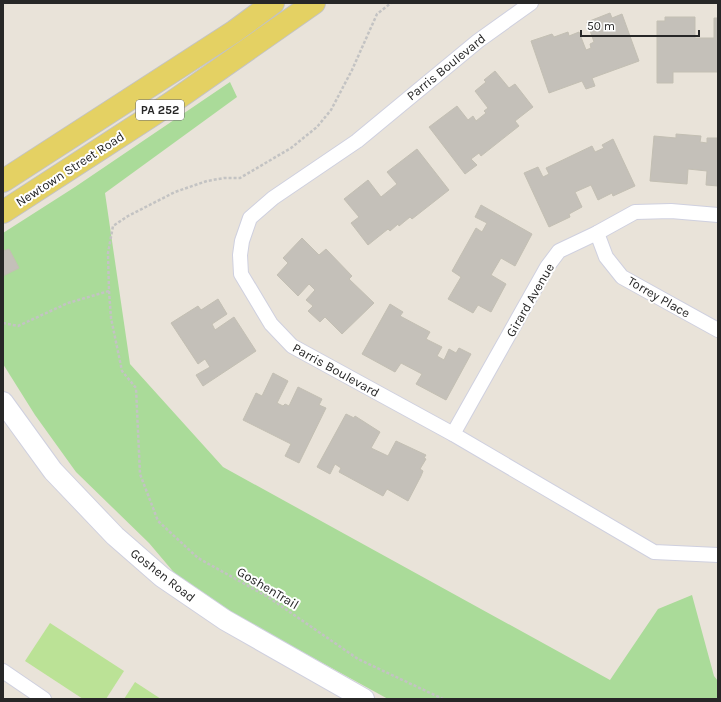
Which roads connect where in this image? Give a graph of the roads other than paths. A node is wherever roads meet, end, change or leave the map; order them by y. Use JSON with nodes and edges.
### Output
{"nodes":[{"id":1,"x":273,"y":3,"type":"edge"},
{"id":2,"x":314,"y":3,"type":"edge"},
{"id":3,"x":531,"y":3,"type":"edge"},
{"id":4,"x":3,"y":181,"type":"edge"},
{"id":5,"x":3,"y":212,"type":"edge"},
{"id":6,"x":718,"y":215,"type":"edge"},
{"id":7,"x":597,"y":233,"type":"junction"},
{"id":8,"x":718,"y":330,"type":"edge"},
{"id":9,"x":3,"y":402,"type":"edge"},
{"id":10,"x":453,"y":434,"type":"junction"},
{"id":11,"x":718,"y":554,"type":"edge"},
{"id":12,"x":3,"y":671,"type":"edge"},
{"id":13,"x":44,"y":699,"type":"edge"},
{"id":14,"x":364,"y":699,"type":"edge"}],
"edges":[{"from":1,"to":4,"type":"main road","name":"Newtown Street Road","number":"PA 252"},
{"from":2,"to":5,"type":"main road","name":"Newtown Street Road","number":"PA 252"},
{"from":3,"to":10,"type":"street","name":"Parris Boulevard"},
{"from":6,"to":7,"type":"street","name":"Girard Avenue"},
{"from":7,"to":8,"type":"street","name":"Torrey Place"},
{"from":7,"to":10,"type":"street","name":"Girard Avenue"},
{"from":9,"to":14,"type":"main road","name":"Goshen Road"},
{"from":10,"to":11,"type":"street","name":"Parris Boulevard"},
{"from":12,"to":13,"type":"street"}]}
